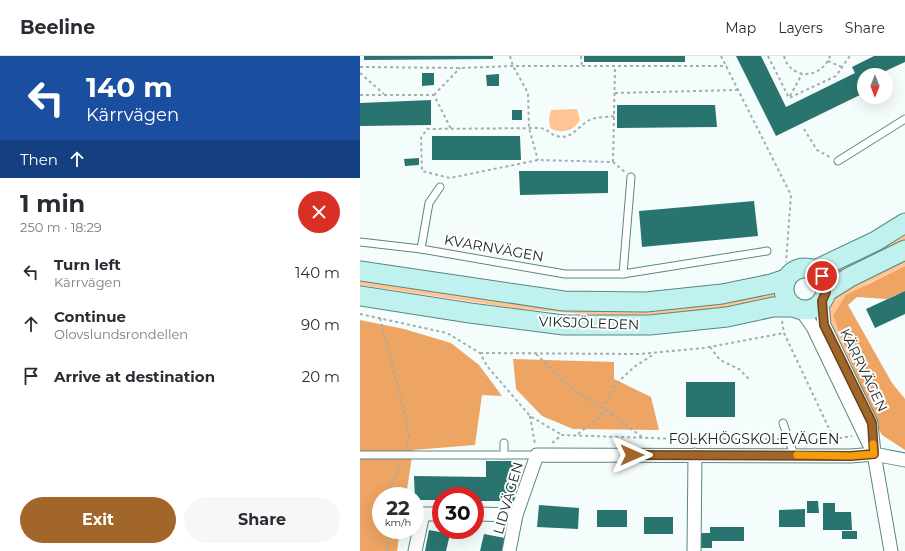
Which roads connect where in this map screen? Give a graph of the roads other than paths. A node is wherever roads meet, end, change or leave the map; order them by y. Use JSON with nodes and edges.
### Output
{"nodes":[{"id":1,"x":905,"y":119,"type":"edge"},
{"id":2,"x":838,"y":161,"type":"road end"},
{"id":3,"x":631,"y":177,"type":"road end"},
{"id":4,"x":440,"y":187,"type":"dead end"},
{"id":5,"x":905,"y":223,"type":"edge"},
{"id":6,"x":360,"y":242,"type":"edge"},
{"id":7,"x":421,"y":249,"type":"junction"},
{"id":8,"x":905,"y":250,"type":"edge"},
{"id":9,"x":768,"y":251,"type":"dead end"},
{"id":10,"x":815,"y":270,"type":"junction"},
{"id":11,"x":360,"y":271,"type":"edge"},
{"id":12,"x":786,"y":271,"type":"junction"},
{"id":13,"x":623,"y":274,"type":"junction"},
{"id":14,"x":360,"y":296,"type":"edge"},
{"id":15,"x":824,"y":297,"type":"junction"},
{"id":16,"x":792,"y":311,"type":"junction"},
{"id":17,"x":783,"y":423,"type":"dead end"},
{"id":18,"x":504,"y":443,"type":"dead end"},
{"id":19,"x":694,"y":454,"type":"junction"},
{"id":20,"x":874,"y":454,"type":"junction"},
{"id":21,"x":360,"y":455,"type":"edge"},
{"id":22,"x":504,"y":455,"type":"junction"},
{"id":23,"x":537,"y":455,"type":"junction"},
{"id":24,"x":794,"y":455,"type":"junction"},
{"id":25,"x":905,"y":460,"type":"edge"},
{"id":26,"x":432,"y":514,"type":"edge"},
{"id":27,"x":484,"y":514,"type":"edge"},
{"id":28,"x":516,"y":515,"type":"junction"},
{"id":29,"x":415,"y":551,"type":"edge"},
{"id":30,"x":510,"y":551,"type":"edge"},
{"id":31,"x":694,"y":551,"type":"edge"},
{"id":32,"x":892,"y":551,"type":"edge"}],
"edges":[{"from":1,"to":2,"type":"lane"},
{"from":3,"to":13,"type":"lane"},
{"from":4,"to":7,"type":"lane"},
{"from":5,"to":10,"type":"main road"},
{"from":6,"to":7,"type":"lane","name":"KVARNVÄGEN"},
{"from":7,"to":13,"type":"lane","name":"KVARNVÄGEN"},
{"from":8,"to":15,"type":"main road"},
{"from":9,"to":13,"type":"lane","name":"KVARNVÄGEN"},
{"from":10,"to":12,"type":"main road"},
{"from":10,"to":15,"type":"main road"},
{"from":11,"to":12,"type":"main road","name":"VIKSJÖLEDEN"},
{"from":12,"to":16,"type":"main road"},
{"from":14,"to":16,"type":"main road","name":"VIKSJÖLEDEN"},
{"from":15,"to":16,"type":"main road"},
{"from":15,"to":20,"type":"street","name":"KÄRRVÄGEN"},
{"from":16,"to":20,"type":"street","name":"KÄRRVÄGEN"},
{"from":17,"to":24,"type":"lane"},
{"from":18,"to":22,"type":"lane"},
{"from":19,"to":23,"type":"street","name":"FOLKHÖGSKOLEVÄGEN"},
{"from":19,"to":24,"type":"street","name":"FOLKHÖGSKOLEVÄGEN"},
{"from":19,"to":31,"type":"street"},
{"from":20,"to":24,"type":"street","name":"FOLKHÖGSKOLEVÄGEN"},
{"from":20,"to":25,"type":"street","name":"FOLKHÖGSKOLEVÄGEN"},
{"from":20,"to":32,"type":"street","name":"KÄRRVÄGEN"},
{"from":21,"to":22,"type":"lane"},
{"from":22,"to":23,"type":"lane"},
{"from":23,"to":28,"type":"street","name":"LIDVÄGEN"},
{"from":26,"to":29,"type":"street"},
{"from":27,"to":28,"type":"street"},
{"from":28,"to":30,"type":"street","name":"LIDVÄGEN"}]}
